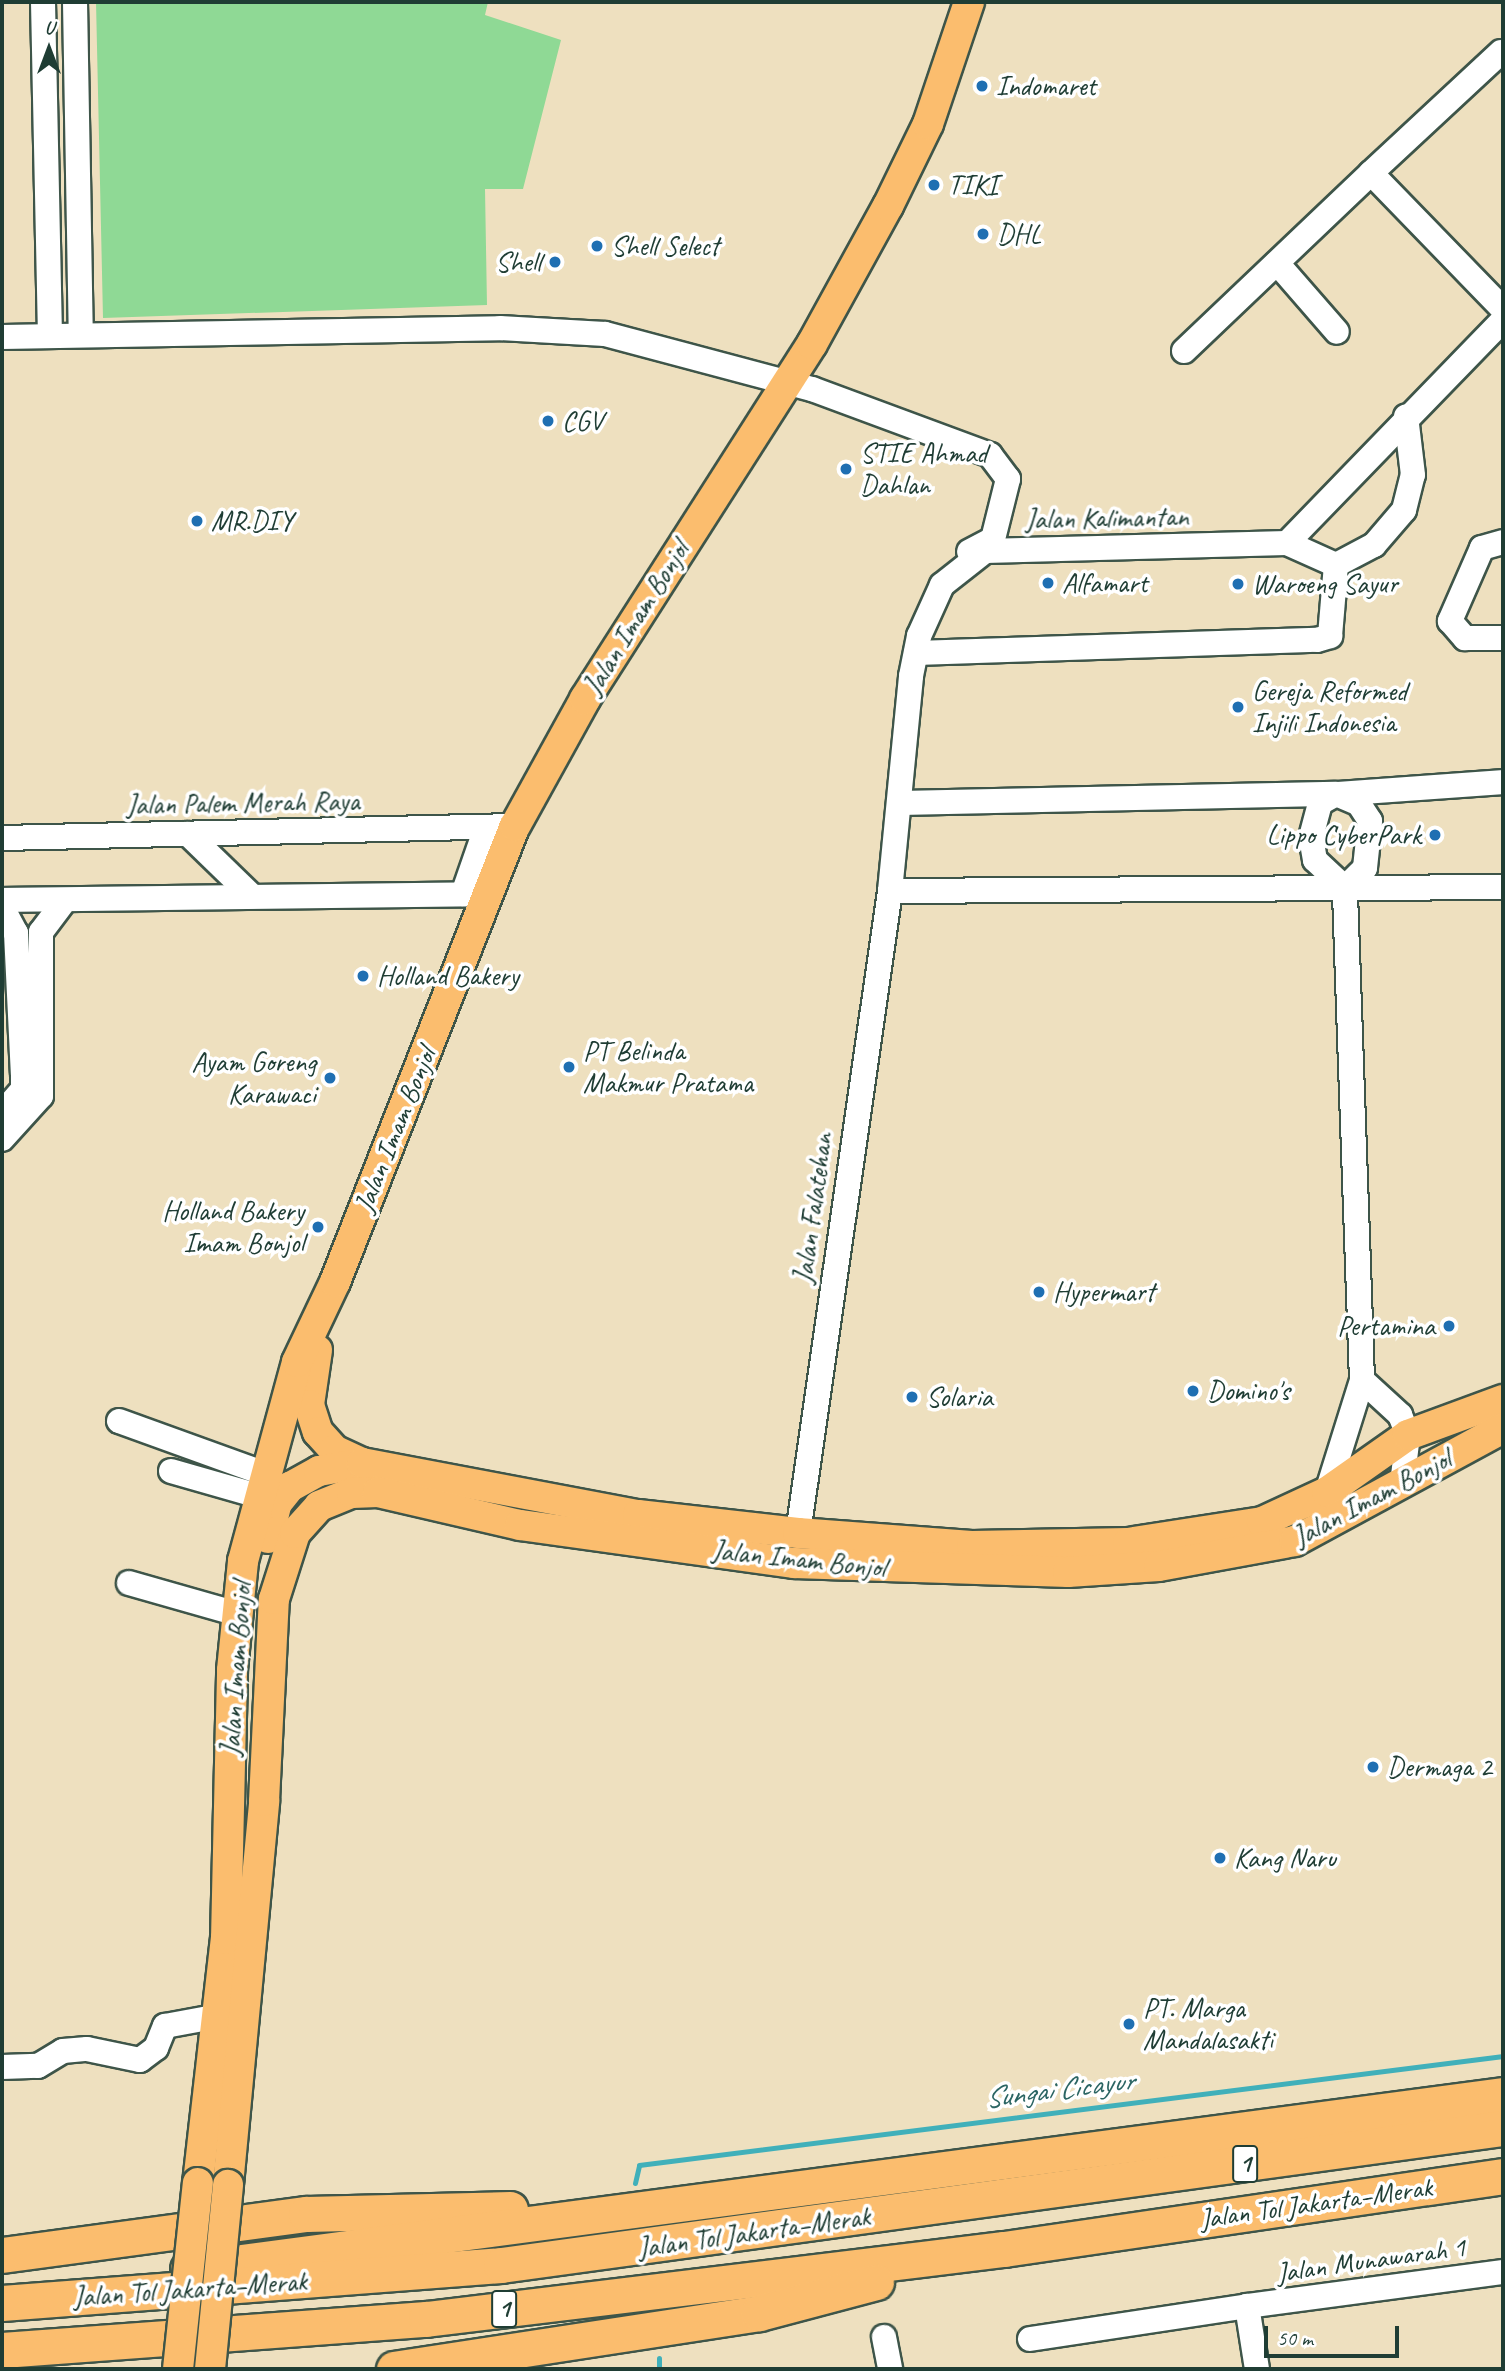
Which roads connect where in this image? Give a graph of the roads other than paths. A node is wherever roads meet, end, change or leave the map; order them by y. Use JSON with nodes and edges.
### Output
{"nodes":[{"id":1,"x":969,"y":2,"type":"edge"},
{"id":2,"x":43,"y":7,"type":"edge"},
{"id":3,"x":75,"y":7,"type":"edge"},
{"id":4,"x":1502,"y":52,"type":"dead end"},
{"id":5,"x":1371,"y":173,"type":"junction"},
{"id":6,"x":1277,"y":263,"type":"junction"},
{"id":7,"x":1503,"y":309,"type":"edge"},
{"id":8,"x":1503,"y":320,"type":"edge"},
{"id":9,"x":1338,"y":332,"type":"dead end"},
{"id":10,"x":81,"y":335,"type":"junction"},
{"id":11,"x":50,"y":336,"type":"junction"},
{"id":12,"x":2,"y":337,"type":"edge"},
{"id":13,"x":1184,"y":351,"type":"dead end"},
{"id":14,"x":785,"y":384,"type":"junction"},
{"id":15,"x":1400,"y":430,"type":"junction"},
{"id":16,"x":1503,"y":542,"type":"edge"},
{"id":17,"x":1287,"y":543,"type":"junction"},
{"id":18,"x":1336,"y":565,"type":"junction"},
{"id":19,"x":1503,"y":638,"type":"edge"},
{"id":20,"x":920,"y":647,"type":"junction"},
{"id":21,"x":1503,"y":782,"type":"edge"},
{"id":22,"x":1336,"y":794,"type":"junction"},
{"id":23,"x":903,"y":803,"type":"junction"},
{"id":24,"x":515,"y":827,"type":"junction"},
{"id":25,"x":486,"y":828,"type":"junction"},
{"id":26,"x":188,"y":834,"type":"junction"},
{"id":27,"x":2,"y":838,"type":"edge"},
{"id":28,"x":1503,"y":887,"type":"edge"},
{"id":29,"x":1345,"y":888,"type":"junction"},
{"id":30,"x":890,"y":891,"type":"junction"},
{"id":31,"x":475,"y":894,"type":"junction"},
{"id":32,"x":252,"y":896,"type":"junction"},
{"id":33,"x":2,"y":900,"type":"edge"},
{"id":34,"x":65,"y":900,"type":"junction"},
{"id":35,"x":2,"y":907,"type":"edge"},
{"id":36,"x":3,"y":1129,"type":"edge"},
{"id":37,"x":335,"y":1282,"type":"junction"},
{"id":38,"x":1362,"y":1380,"type":"junction"},
{"id":39,"x":1503,"y":1400,"type":"edge"},
{"id":40,"x":119,"y":1421,"type":"dead end"},
{"id":41,"x":1503,"y":1428,"type":"edge"},
{"id":42,"x":1408,"y":1435,"type":"junction"},
{"id":43,"x":362,"y":1463,"type":"junction"},
{"id":44,"x":171,"y":1471,"type":"dead end"},
{"id":45,"x":261,"y":1484,"type":"junction"},
{"id":46,"x":1402,"y":1484,"type":"junction"},
{"id":47,"x":1326,"y":1492,"type":"junction"},
{"id":48,"x":797,"y":1533,"type":"junction"},
{"id":49,"x":974,"y":1559,"type":"junction"},
{"id":50,"x":129,"y":1583,"type":"dead end"},
{"id":51,"x":238,"y":1614,"type":"junction"},
{"id":52,"x":241,"y":1851,"type":"junction"},
{"id":53,"x":219,"y":2016,"type":"junction"},
{"id":54,"x":2,"y":2067,"type":"edge"},
{"id":55,"x":1503,"y":2095,"type":"edge"},
{"id":56,"x":1503,"y":2128,"type":"edge"},
{"id":57,"x":1503,"y":2176,"type":"edge"},
{"id":58,"x":748,"y":2198,"type":"junction"},
{"id":59,"x":1004,"y":2249,"type":"junction"},
{"id":60,"x":2,"y":2255,"type":"edge"},
{"id":61,"x":1503,"y":2272,"type":"edge"},
{"id":62,"x":9,"y":2303,"type":"edge"},
{"id":63,"x":1247,"y":2306,"type":"junction"},
{"id":64,"x":884,"y":2337,"type":"dead end"},
{"id":65,"x":1030,"y":2339,"type":"dead end"},
{"id":66,"x":2,"y":2350,"type":"edge"},
{"id":67,"x":452,"y":2362,"type":"edge"},
{"id":68,"x":178,"y":2369,"type":"edge"},
{"id":69,"x":210,"y":2369,"type":"edge"},
{"id":70,"x":394,"y":2369,"type":"edge"},
{"id":71,"x":890,"y":2369,"type":"edge"},
{"id":72,"x":1257,"y":2369,"type":"edge"}],
"edges":[{"from":1,"to":14,"type":"main road","name":"Jalan Imam Bonjol"},
{"from":2,"to":3,"type":"street"},
{"from":2,"to":11,"type":"street"},
{"from":3,"to":10,"type":"street"},
{"from":4,"to":5,"type":"street"},
{"from":5,"to":6,"type":"street"},
{"from":5,"to":7,"type":"street"},
{"from":6,"to":9,"type":"street"},
{"from":6,"to":13,"type":"street"},
{"from":8,"to":15,"type":"street"},
{"from":10,"to":11,"type":"street"},
{"from":10,"to":14,"type":"street"},
{"from":11,"to":12,"type":"street"},
{"from":14,"to":20,"type":"street"},
{"from":14,"to":24,"type":"main road","name":"Jalan Imam Bonjol"},
{"from":15,"to":17,"type":"street"},
{"from":15,"to":18,"type":"street"},
{"from":16,"to":19,"type":"street"},
{"from":17,"to":18,"type":"street"},
{"from":17,"to":20,"type":"street","name":"Jalan Kalimantan"},
{"from":18,"to":20,"type":"street"},
{"from":20,"to":23,"type":"street"},
{"from":21,"to":22,"type":"street"},
{"from":22,"to":23,"type":"street"},
{"from":22,"to":29,"type":"street"},
{"from":22,"to":29,"type":"street"},
{"from":23,"to":30,"type":"street"},
{"from":24,"to":25,"type":"street","name":"Jalan Palem Merah Raya"},
{"from":24,"to":31,"type":"main road","name":"Jalan Imam Bonjol"},
{"from":25,"to":26,"type":"street","name":"Jalan Palem Merah Raya"},
{"from":25,"to":31,"type":"street"},
{"from":26,"to":27,"type":"street","name":"Jalan Palem Merah Raya"},
{"from":26,"to":32,"type":"street"},
{"from":28,"to":29,"type":"street"},
{"from":29,"to":30,"type":"street"},
{"from":29,"to":38,"type":"street"},
{"from":30,"to":48,"type":"street","name":"Jalan Falatehan"},
{"from":31,"to":32,"type":"street"},
{"from":31,"to":37,"type":"main road","name":"Jalan Imam Bonjol"},
{"from":32,"to":34,"type":"street"},
{"from":33,"to":34,"type":"street"},
{"from":34,"to":36,"type":"street"},
{"from":35,"to":36,"type":"street"},
{"from":37,"to":43,"type":"main road"},
{"from":37,"to":45,"type":"main road","name":"Jalan Imam Bonjol"},
{"from":38,"to":42,"type":"street"},
{"from":38,"to":47,"type":"street"},
{"from":39,"to":42,"type":"main road","name":"Jalan Imam Bonjol"},
{"from":40,"to":45,"type":"street"},
{"from":41,"to":46,"type":"main road","name":"Jalan Imam Bonjol"},
{"from":42,"to":46,"type":"street"},
{"from":42,"to":47,"type":"main road","name":"Jalan Imam Bonjol"},
{"from":43,"to":48,"type":"main road","name":"Jalan Imam Bonjol"},
{"from":43,"to":52,"type":"main road"},
{"from":44,"to":45,"type":"street"},
{"from":45,"to":51,"type":"main road","name":"Jalan Imam Bonjol"},
{"from":46,"to":49,"type":"main road","name":"Jalan Imam Bonjol"},
{"from":47,"to":49,"type":"main road","name":"Jalan Imam Bonjol"},
{"from":48,"to":49,"type":"main road","name":"Jalan Imam Bonjol"},
{"from":49,"to":52,"type":"main road","name":"Jalan Imam Bonjol"},
{"from":50,"to":51,"type":"street"},
{"from":51,"to":52,"type":"main road","name":"Jalan Imam Bonjol"},
{"from":52,"to":53,"type":"main road","name":"Jalan Imam Bonjol"},
{"from":52,"to":69,"type":"main road","name":"Jalan Imam Bonjol","bridge":true},
{"from":53,"to":54,"type":"street"},
{"from":53,"to":68,"type":"main road","name":"Jalan Imam Bonjol","bridge":true},
{"from":55,"to":58,"type":"highway"},
{"from":56,"to":62,"type":"highway","name":"Jalan Tol Jakarta–Merak","number":"1"},
{"from":57,"to":59,"type":"highway","name":"Jalan Tol Jakarta–Merak","number":"1"},
{"from":58,"to":60,"type":"highway"},
{"from":58,"to":62,"type":"highway"},
{"from":59,"to":66,"type":"highway","name":"Jalan Tol Jakarta–Merak","number":"1"},
{"from":59,"to":67,"type":"highway"},
{"from":61,"to":63,"type":"street","name":"Jalan Munawarah 1"},
{"from":63,"to":65,"type":"street","name":"Jalan Munawarah 1"},
{"from":63,"to":72,"type":"street","name":"Jalan Munawarah 1"},
{"from":64,"to":71,"type":"street"},
{"from":67,"to":70,"type":"highway"}]}
